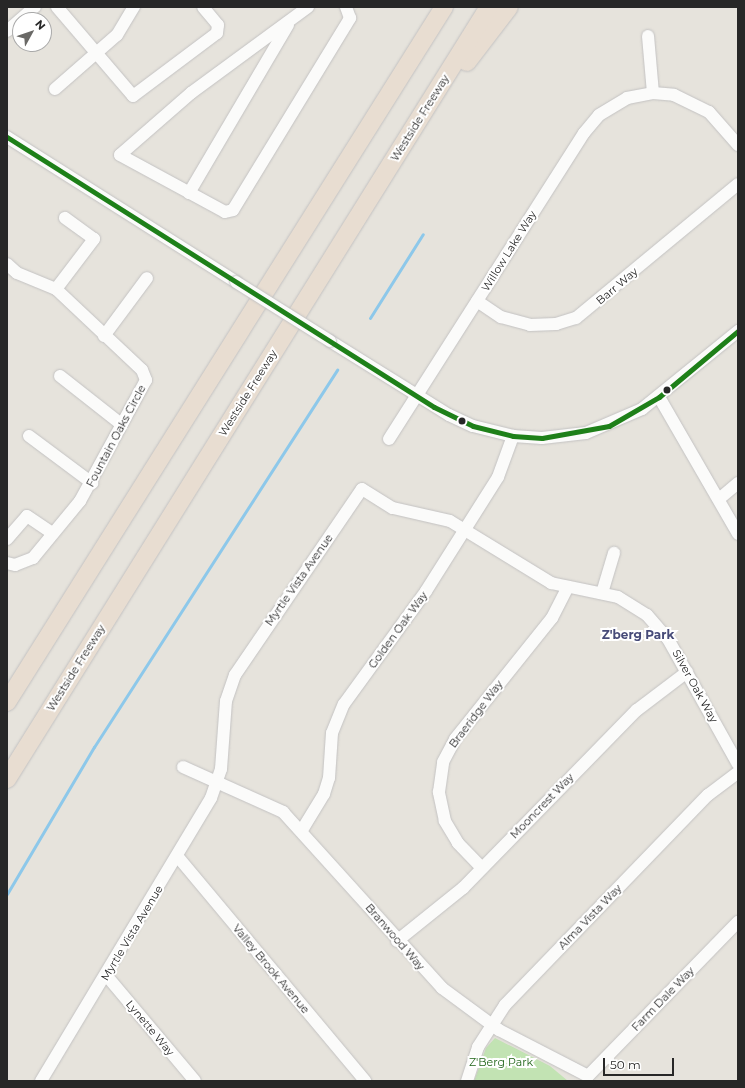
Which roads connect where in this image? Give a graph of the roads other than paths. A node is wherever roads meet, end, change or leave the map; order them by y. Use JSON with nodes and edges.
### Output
{"nodes":[{"id":1,"x":35,"y":7,"type":"edge"},
{"id":2,"x":57,"y":7,"type":"edge"},
{"id":3,"x":134,"y":7,"type":"edge"},
{"id":4,"x":203,"y":7,"type":"edge"},
{"id":5,"x":308,"y":7,"type":"edge"},
{"id":6,"x":346,"y":7,"type":"edge"},
{"id":7,"x":435,"y":7,"type":"edge"},
{"id":8,"x":444,"y":7,"type":"edge"},
{"id":9,"x":489,"y":7,"type":"edge"},
{"id":10,"x":509,"y":7,"type":"edge"},
{"id":11,"x":291,"y":20,"type":"junction"},
{"id":12,"x":7,"y":31,"type":"edge"},
{"id":13,"x":648,"y":36,"type":"dead end"},
{"id":14,"x":96,"y":53,"type":"junction"},
{"id":15,"x":55,"y":89,"type":"dead end"},
{"id":16,"x":653,"y":93,"type":"junction"},
{"id":17,"x":367,"y":129,"type":"junction"},
{"id":18,"x":7,"y":137,"type":"edge"},
{"id":19,"x":738,"y":145,"type":"edge"},
{"id":20,"x":401,"y":148,"type":"junction"},
{"id":21,"x":738,"y":184,"type":"edge"},
{"id":22,"x":189,"y":193,"type":"junction"},
{"id":23,"x":65,"y":218,"type":"dead end"},
{"id":24,"x":7,"y":264,"type":"edge"},
{"id":25,"x":147,"y":278,"type":"dead end"},
{"id":26,"x":56,"y":289,"type":"junction"},
{"id":27,"x":477,"y":301,"type":"junction"},
{"id":28,"x":738,"y":331,"type":"edge"},
{"id":29,"x":104,"y":336,"type":"junction"},
{"id":30,"x":60,"y":376,"type":"dead end"},
{"id":31,"x":417,"y":395,"type":"junction"},
{"id":32,"x":659,"y":397,"type":"junction"},
{"id":33,"x":121,"y":424,"type":"junction"},
{"id":34,"x":29,"y":436,"type":"dead end"},
{"id":35,"x":513,"y":436,"type":"junction"},
{"id":36,"x":389,"y":439,"type":"dead end"},
{"id":37,"x":92,"y":483,"type":"junction"},
{"id":38,"x":738,"y":483,"type":"edge"},
{"id":39,"x":719,"y":499,"type":"junction"},
{"id":40,"x":465,"y":530,"type":"junction"},
{"id":41,"x":51,"y":532,"type":"junction"},
{"id":42,"x":738,"y":534,"type":"edge"},
{"id":43,"x":7,"y":539,"type":"edge"},
{"id":44,"x":614,"y":553,"type":"dead end"},
{"id":45,"x":7,"y":563,"type":"edge"},
{"id":46,"x":567,"y":588,"type":"junction"},
{"id":47,"x":602,"y":592,"type":"junction"},
{"id":48,"x":687,"y":672,"type":"junction"},
{"id":49,"x":7,"y":702,"type":"edge"},
{"id":50,"x":738,"y":764,"type":"edge"},
{"id":51,"x":183,"y":767,"type":"dead end"},
{"id":52,"x":738,"y":772,"type":"edge"},
{"id":53,"x":7,"y":779,"type":"edge"},
{"id":54,"x":218,"y":782,"type":"junction"},
{"id":55,"x":302,"y":830,"type":"junction"},
{"id":56,"x":178,"y":857,"type":"junction"},
{"id":57,"x":482,"y":868,"type":"junction"},
{"id":58,"x":738,"y":922,"type":"edge"},
{"id":59,"x":397,"y":941,"type":"junction"},
{"id":60,"x":106,"y":975,"type":"junction"},
{"id":61,"x":490,"y":1025,"type":"junction"},
{"id":62,"x":588,"y":1076,"type":"joint"},
{"id":63,"x":41,"y":1081,"type":"edge"},
{"id":64,"x":195,"y":1081,"type":"edge"},
{"id":65,"x":365,"y":1081,"type":"edge"},
{"id":66,"x":468,"y":1081,"type":"edge"}],
"edges":[{"from":1,"to":12,"type":"street"},
{"from":2,"to":14,"type":"street"},
{"from":3,"to":14,"type":"street"},
{"from":4,"to":14,"type":"street"},
{"from":5,"to":11,"type":"street"},
{"from":6,"to":22,"type":"street"},
{"from":7,"to":17,"type":"highway"},
{"from":8,"to":17,"type":"highway"},
{"from":9,"to":20,"type":"highway","name":"Westside Freeway"},
{"from":10,"to":20,"type":"highway"},
{"from":11,"to":22,"type":"street"},
{"from":11,"to":22,"type":"street"},
{"from":13,"to":16,"type":"street"},
{"from":14,"to":15,"type":"street"},
{"from":16,"to":19,"type":"street","name":"Willow Lake Way"},
{"from":16,"to":27,"type":"street","name":"Willow Lake Way"},
{"from":17,"to":49,"type":"highway"},
{"from":18,"to":31,"type":"street","bridge":true},
{"from":20,"to":53,"type":"highway","name":"Westside Freeway"},
{"from":21,"to":27,"type":"street","name":"Barr Way"},
{"from":23,"to":26,"type":"street"},
{"from":24,"to":26,"type":"street","name":"Fountain Oaks Circle"},
{"from":25,"to":29,"type":"street"},
{"from":26,"to":29,"type":"street","name":"Fountain Oaks Circle"},
{"from":27,"to":31,"type":"street","name":"Willow Lake Way"},
{"from":28,"to":32,"type":"street"},
{"from":29,"to":33,"type":"street","name":"Fountain Oaks Circle"},
{"from":30,"to":33,"type":"street"},
{"from":31,"to":35,"type":"street"},
{"from":31,"to":36,"type":"street","name":"Willow Lake Way"},
{"from":32,"to":35,"type":"street"},
{"from":32,"to":39,"type":"street"},
{"from":33,"to":37,"type":"street","name":"Fountain Oaks Circle"},
{"from":34,"to":37,"type":"street"},
{"from":35,"to":40,"type":"street","name":"Golden Oak Way"},
{"from":37,"to":41,"type":"street","name":"Fountain Oaks Circle"},
{"from":38,"to":39,"type":"street"},
{"from":39,"to":42,"type":"street"},
{"from":40,"to":46,"type":"street","name":"Silver Oak Way"},
{"from":40,"to":54,"type":"street","name":"Myrtle Vista Avenue"},
{"from":40,"to":55,"type":"street","name":"Golden Oak Way"},
{"from":41,"to":43,"type":"street"},
{"from":41,"to":45,"type":"street","name":"Fountain Oaks Circle"},
{"from":44,"to":47,"type":"street"},
{"from":46,"to":47,"type":"street","name":"Silver Oak Way"},
{"from":46,"to":57,"type":"street","name":"Braeridge Way"},
{"from":47,"to":48,"type":"street","name":"Silver Oak Way"},
{"from":48,"to":50,"type":"street","name":"Silver Oak Way"},
{"from":48,"to":57,"type":"street","name":"Mooncrest Way"},
{"from":51,"to":54,"type":"street"},
{"from":52,"to":61,"type":"street","name":"Alma Vista Way"},
{"from":54,"to":55,"type":"street","name":"Branwood Way"},
{"from":54,"to":56,"type":"street","name":"Myrtle Vista Avenue"},
{"from":55,"to":59,"type":"street","name":"Branwood Way"},
{"from":56,"to":60,"type":"street","name":"Myrtle Vista Avenue"},
{"from":56,"to":65,"type":"street","name":"Valley Brook Avenue"},
{"from":57,"to":59,"type":"street","name":"Mooncrest Way"},
{"from":58,"to":62,"type":"street","name":"Farm Dale Way"},
{"from":59,"to":61,"type":"street","name":"Branwood Way"},
{"from":60,"to":63,"type":"street","name":"Myrtle Vista Avenue"},
{"from":60,"to":64,"type":"street","name":"Lynette Way"},
{"from":61,"to":62,"type":"street","name":"Branwood Way"},
{"from":61,"to":66,"type":"street","name":"Alma Vista Way"}]}
